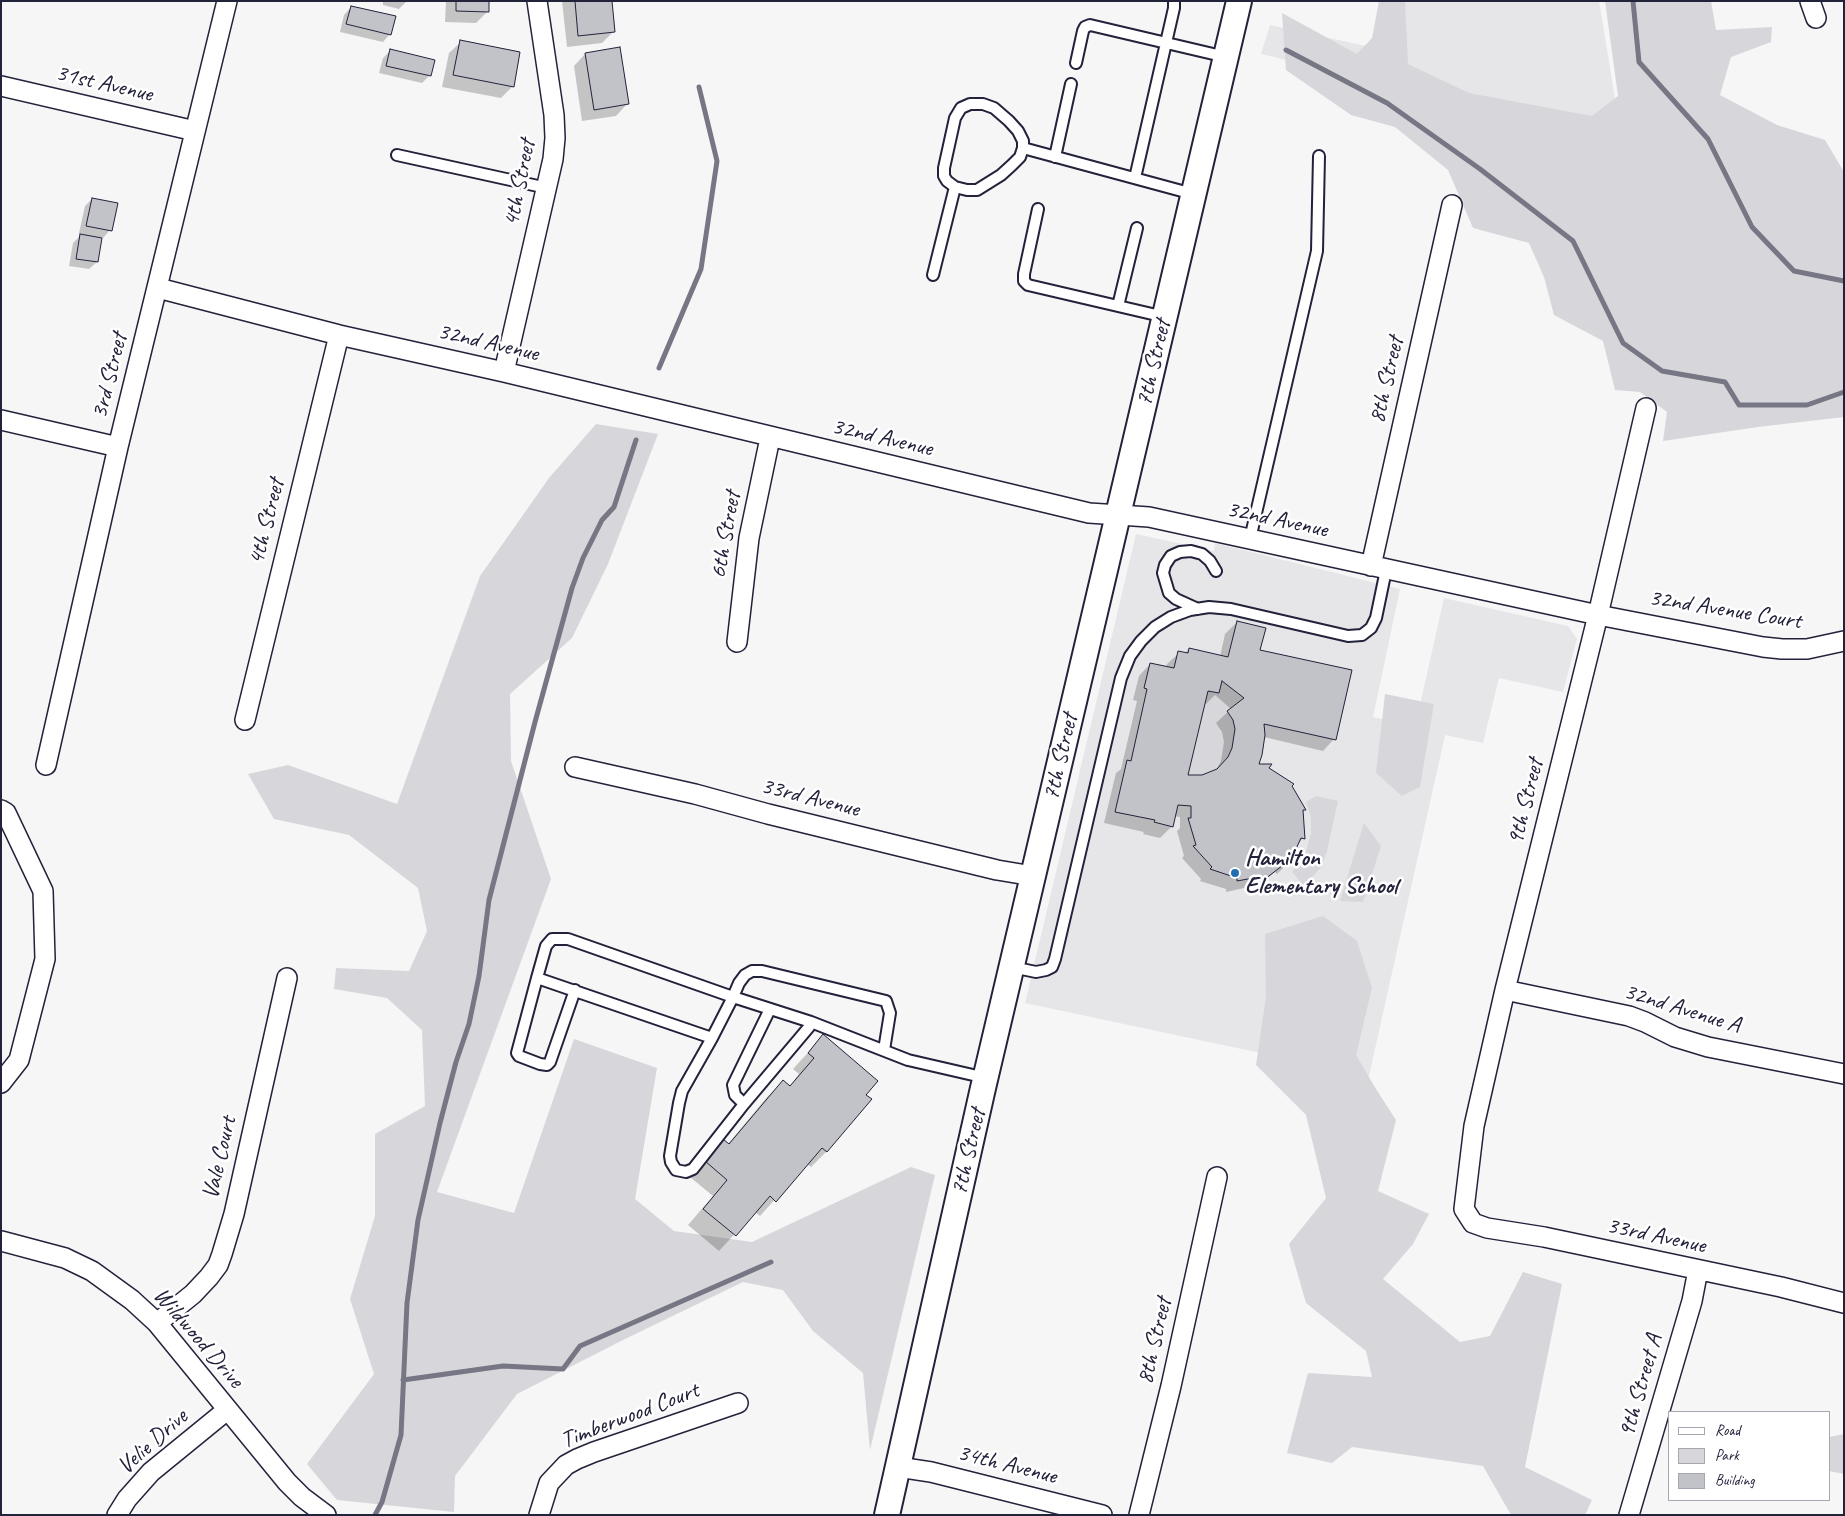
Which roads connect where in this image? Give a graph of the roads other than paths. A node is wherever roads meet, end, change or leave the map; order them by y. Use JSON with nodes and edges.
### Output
{"nodes":[{"id":1,"x":227,"y":1,"type":"edge"},
{"id":2,"x":537,"y":1,"type":"edge"},
{"id":3,"x":1174,"y":1,"type":"edge"},
{"id":4,"x":1239,"y":1,"type":"edge"},
{"id":5,"x":1166,"y":42,"type":"junction"},
{"id":6,"x":1226,"y":57,"type":"junction"},
{"id":7,"x":1076,"y":62,"type":"dead end"},
{"id":8,"x":1071,"y":84,"type":"dead end"},
{"id":9,"x":1,"y":86,"type":"edge"},
{"id":10,"x":195,"y":131,"type":"junction"},
{"id":11,"x":1023,"y":148,"type":"junction"},
{"id":12,"x":397,"y":155,"type":"dead end"},
{"id":13,"x":1319,"y":156,"type":"dead end"},
{"id":14,"x":1055,"y":157,"type":"junction"},
{"id":15,"x":1135,"y":178,"type":"junction"},
{"id":16,"x":955,"y":187,"type":"junction"},
{"id":17,"x":547,"y":188,"type":"junction"},
{"id":18,"x":1193,"y":194,"type":"junction"},
{"id":19,"x":1452,"y":205,"type":"dead end"},
{"id":20,"x":1038,"y":209,"type":"dead end"},
{"id":21,"x":1137,"y":228,"type":"dead end"},
{"id":22,"x":933,"y":275,"type":"dead end"},
{"id":23,"x":158,"y":288,"type":"junction"},
{"id":24,"x":1118,"y":306,"type":"junction"},
{"id":25,"x":1165,"y":318,"type":"junction"},
{"id":26,"x":339,"y":335,"type":"junction"},
{"id":27,"x":504,"y":372,"type":"junction"},
{"id":28,"x":1646,"y":408,"type":"dead end"},
{"id":29,"x":1,"y":420,"type":"edge"},
{"id":30,"x":770,"y":438,"type":"junction"},
{"id":31,"x":118,"y":447,"type":"junction"},
{"id":32,"x":1117,"y":515,"type":"junction"},
{"id":33,"x":1250,"y":539,"type":"junction"},
{"id":34,"x":1379,"y":568,"type":"junction"},
{"id":35,"x":1216,"y":571,"type":"dead end"},
{"id":36,"x":1198,"y":609,"type":"junction"},
{"id":37,"x":1598,"y":615,"type":"junction"},
{"id":38,"x":1844,"y":641,"type":"edge"},
{"id":39,"x":737,"y":642,"type":"dead end"},
{"id":40,"x":245,"y":720,"type":"dead end"},
{"id":41,"x":46,"y":765,"type":"dead end"},
{"id":42,"x":575,"y":767,"type":"dead end"},
{"id":43,"x":1,"y":810,"type":"edge"},
{"id":44,"x":1033,"y":876,"type":"junction"},
{"id":45,"x":1012,"y":967,"type":"junction"},
{"id":46,"x":287,"y":978,"type":"dead end"},
{"id":47,"x":537,"y":978,"type":"junction"},
{"id":48,"x":575,"y":990,"type":"junction"},
{"id":49,"x":1505,"y":990,"type":"junction"},
{"id":50,"x":734,"y":997,"type":"junction"},
{"id":51,"x":770,"y":1009,"type":"junction"},
{"id":52,"x":811,"y":1022,"type":"junction"},
{"id":53,"x":712,"y":1038,"type":"junction"},
{"id":54,"x":884,"y":1050,"type":"junction"},
{"id":55,"x":1844,"y":1074,"type":"edge"},
{"id":56,"x":986,"y":1078,"type":"junction"},
{"id":57,"x":1,"y":1083,"type":"edge"},
{"id":58,"x":744,"y":1104,"type":"junction"},
{"id":59,"x":1217,"y":1178,"type":"dead end"},
{"id":60,"x":1464,"y":1209,"type":"joint"},
{"id":61,"x":1,"y":1241,"type":"edge"},
{"id":62,"x":1698,"y":1270,"type":"junction"},
{"id":63,"x":1844,"y":1303,"type":"edge"},
{"id":64,"x":156,"y":1323,"type":"junction"},
{"id":65,"x":738,"y":1403,"type":"dead end"},
{"id":66,"x":227,"y":1410,"type":"junction"},
{"id":67,"x":898,"y":1466,"type":"junction"},
{"id":68,"x":117,"y":1515,"type":"edge"},
{"id":69,"x":326,"y":1515,"type":"edge"},
{"id":70,"x":539,"y":1515,"type":"edge"},
{"id":71,"x":887,"y":1515,"type":"edge"},
{"id":72,"x":1102,"y":1515,"type":"edge"},
{"id":73,"x":1139,"y":1515,"type":"edge"},
{"id":74,"x":1629,"y":1515,"type":"edge"}],
"edges":[{"from":1,"to":10,"type":"street","name":"3rd Street"},
{"from":2,"to":17,"type":"street","name":"4th Street"},
{"from":3,"to":5,"type":"lane"},
{"from":4,"to":6,"type":"street","name":"7th Street"},
{"from":5,"to":6,"type":"lane"},
{"from":5,"to":7,"type":"lane"},
{"from":5,"to":15,"type":"lane"},
{"from":6,"to":18,"type":"street","name":"7th Street"},
{"from":8,"to":14,"type":"lane"},
{"from":9,"to":10,"type":"street","name":"31st Avenue"},
{"from":10,"to":23,"type":"street","name":"3rd Street"},
{"from":11,"to":14,"type":"lane"},
{"from":11,"to":16,"type":"lane"},
{"from":11,"to":16,"type":"lane"},
{"from":12,"to":17,"type":"lane"},
{"from":13,"to":33,"type":"lane"},
{"from":14,"to":15,"type":"lane"},
{"from":15,"to":18,"type":"lane"},
{"from":16,"to":22,"type":"lane"},
{"from":17,"to":27,"type":"street","name":"4th Street"},
{"from":18,"to":25,"type":"street","name":"7th Street"},
{"from":19,"to":34,"type":"street","name":"8th Street"},
{"from":20,"to":24,"type":"lane"},
{"from":21,"to":24,"type":"lane"},
{"from":23,"to":26,"type":"street","name":"32nd Avenue"},
{"from":23,"to":31,"type":"street","name":"3rd Street"},
{"from":24,"to":25,"type":"lane"},
{"from":25,"to":32,"type":"street","name":"7th Street"},
{"from":26,"to":27,"type":"street","name":"32nd Avenue"},
{"from":26,"to":40,"type":"street","name":"4th Street"},
{"from":27,"to":30,"type":"street","name":"32nd Avenue"},
{"from":28,"to":37,"type":"street","name":"9th Street"},
{"from":29,"to":31,"type":"street"},
{"from":30,"to":32,"type":"street","name":"32nd Avenue"},
{"from":30,"to":39,"type":"street","name":"6th Street"},
{"from":31,"to":41,"type":"street","name":"3rd Street"},
{"from":32,"to":33,"type":"street","name":"32nd Avenue"},
{"from":32,"to":44,"type":"street","name":"7th Street"},
{"from":33,"to":34,"type":"street","name":"32nd Avenue"},
{"from":34,"to":36,"type":"lane"},
{"from":34,"to":37,"type":"street","name":"32nd Avenue"},
{"from":35,"to":36,"type":"lane"},
{"from":36,"to":45,"type":"lane"},
{"from":37,"to":38,"type":"street","name":"32nd Avenue Court"},
{"from":37,"to":49,"type":"street","name":"9th Street"},
{"from":42,"to":44,"type":"street","name":"33rd Avenue"},
{"from":43,"to":57,"type":"street"},
{"from":44,"to":45,"type":"street","name":"7th Street"},
{"from":45,"to":56,"type":"street","name":"7th Street"},
{"from":46,"to":64,"type":"street","name":"Vale Court"},
{"from":47,"to":48,"type":"lane"},
{"from":47,"to":48,"type":"lane"},
{"from":47,"to":50,"type":"lane"},
{"from":48,"to":53,"type":"lane"},
{"from":49,"to":55,"type":"street","name":"32nd Avenue A"},
{"from":49,"to":60,"type":"street","name":"9th Street"},
{"from":50,"to":51,"type":"lane"},
{"from":50,"to":53,"type":"lane"},
{"from":50,"to":54,"type":"lane"},
{"from":51,"to":52,"type":"lane"},
{"from":51,"to":58,"type":"lane"},
{"from":52,"to":54,"type":"lane"},
{"from":52,"to":58,"type":"lane"},
{"from":53,"to":58,"type":"lane"},
{"from":54,"to":56,"type":"lane"},
{"from":56,"to":67,"type":"street","name":"7th Street"},
{"from":59,"to":73,"type":"street","name":"8th Street"},
{"from":60,"to":62,"type":"street","name":"33rd Avenue"},
{"from":61,"to":64,"type":"street","name":"Wildwood Drive"},
{"from":62,"to":63,"type":"street","name":"33rd Avenue"},
{"from":62,"to":74,"type":"street","name":"9th Street A"},
{"from":64,"to":66,"type":"street","name":"Wildwood Drive"},
{"from":65,"to":70,"type":"street","name":"Timberwood Court"},
{"from":66,"to":68,"type":"street","name":"Velie Drive"},
{"from":66,"to":69,"type":"street","name":"Wildwood Drive"},
{"from":67,"to":71,"type":"street","name":"7th Street"},
{"from":67,"to":72,"type":"street","name":"34th Avenue"}]}
